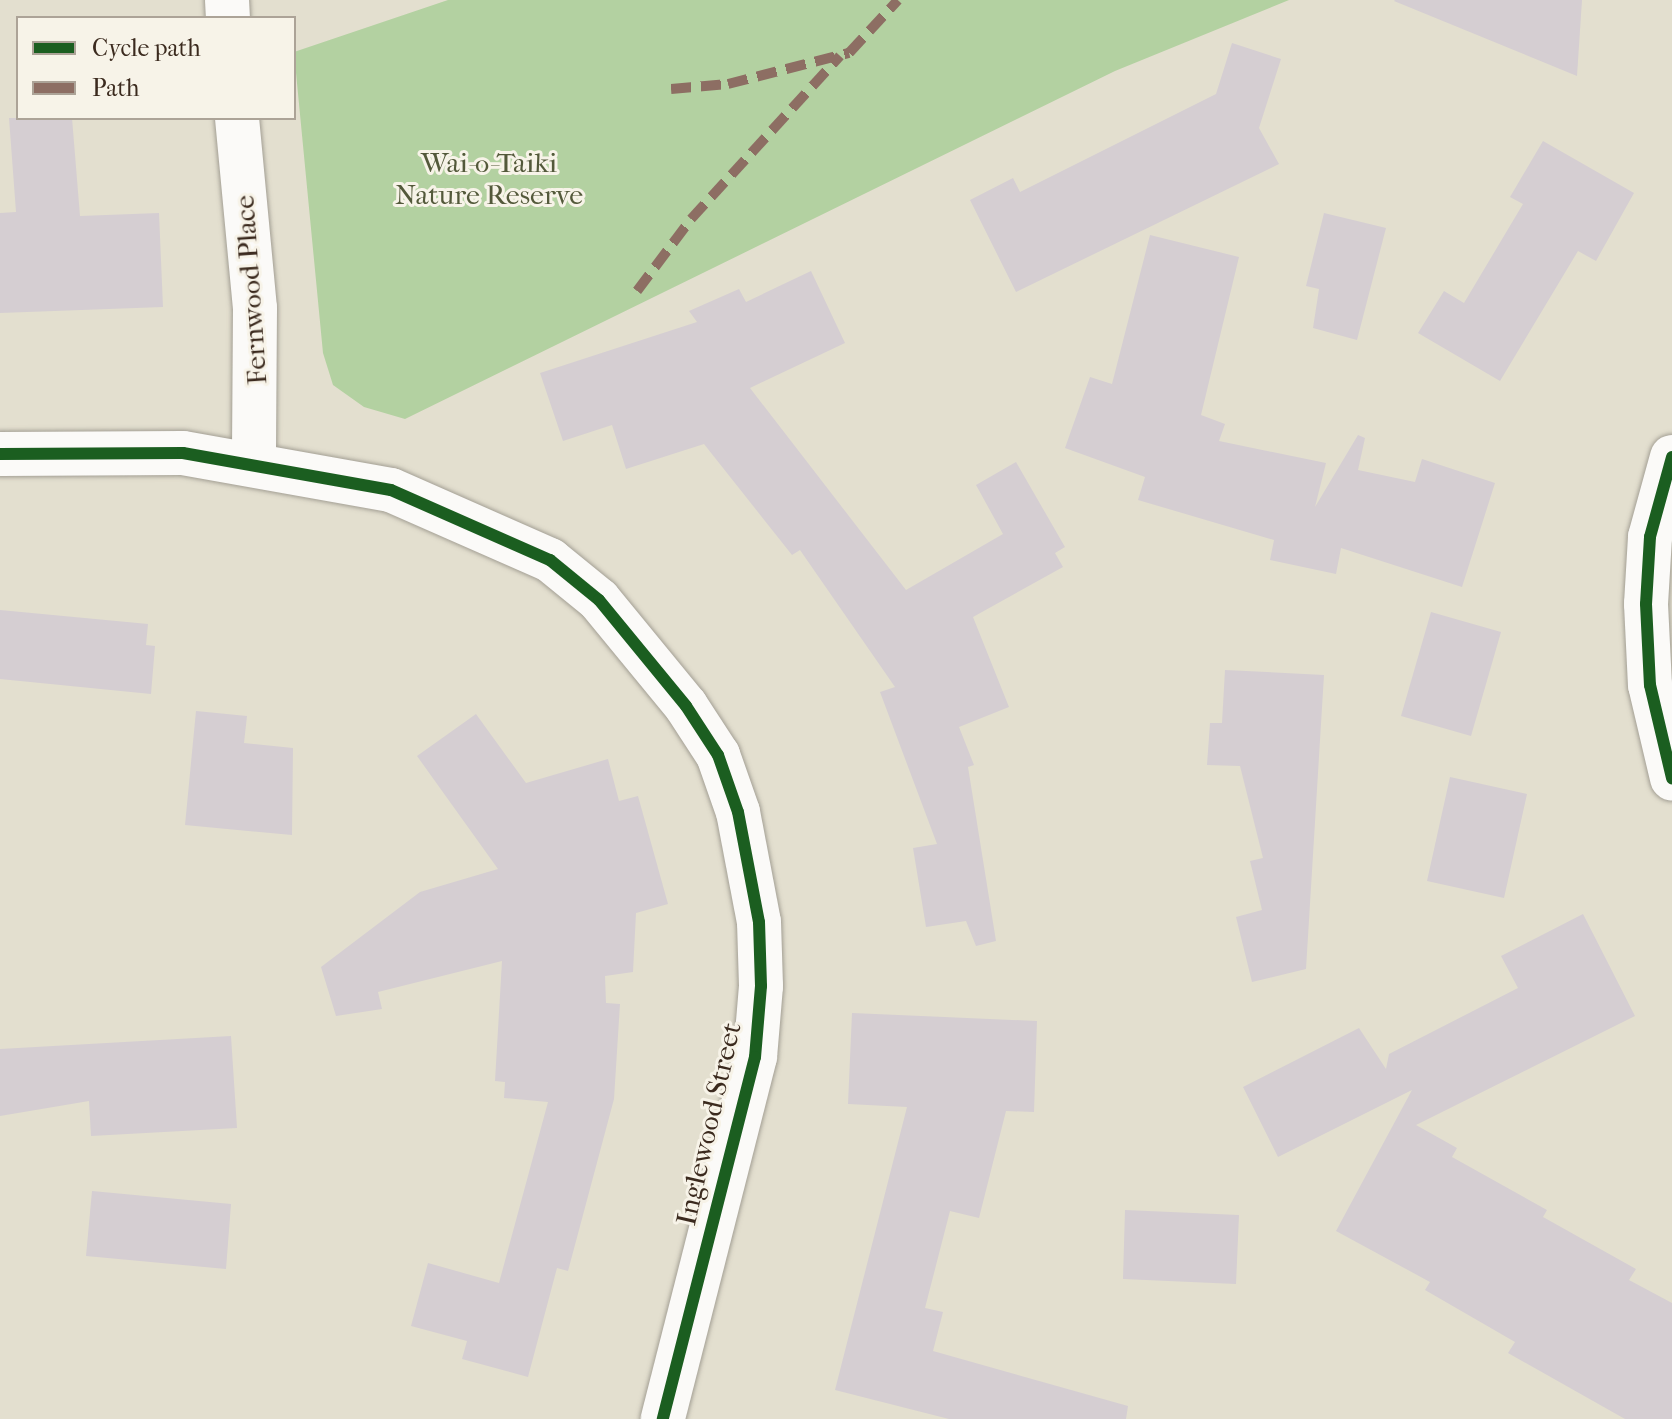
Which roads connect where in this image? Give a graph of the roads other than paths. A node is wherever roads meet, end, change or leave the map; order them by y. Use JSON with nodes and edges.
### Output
{"nodes":[{"id":1,"x":237,"y":120,"type":"edge"},
{"id":2,"x":0,"y":454,"type":"edge"},
{"id":3,"x":1672,"y":457,"type":"edge"},
{"id":4,"x":254,"y":463,"type":"junction"},
{"id":5,"x":1672,"y":778,"type":"edge"},
{"id":6,"x":663,"y":1419,"type":"edge"}],
"edges":[{"from":1,"to":4,"type":"street","name":"Fernwood Place"},
{"from":2,"to":4,"type":"street","name":"Inglewood Street"},
{"from":3,"to":5,"type":"street"},
{"from":4,"to":6,"type":"street","name":"Inglewood Street"}]}
